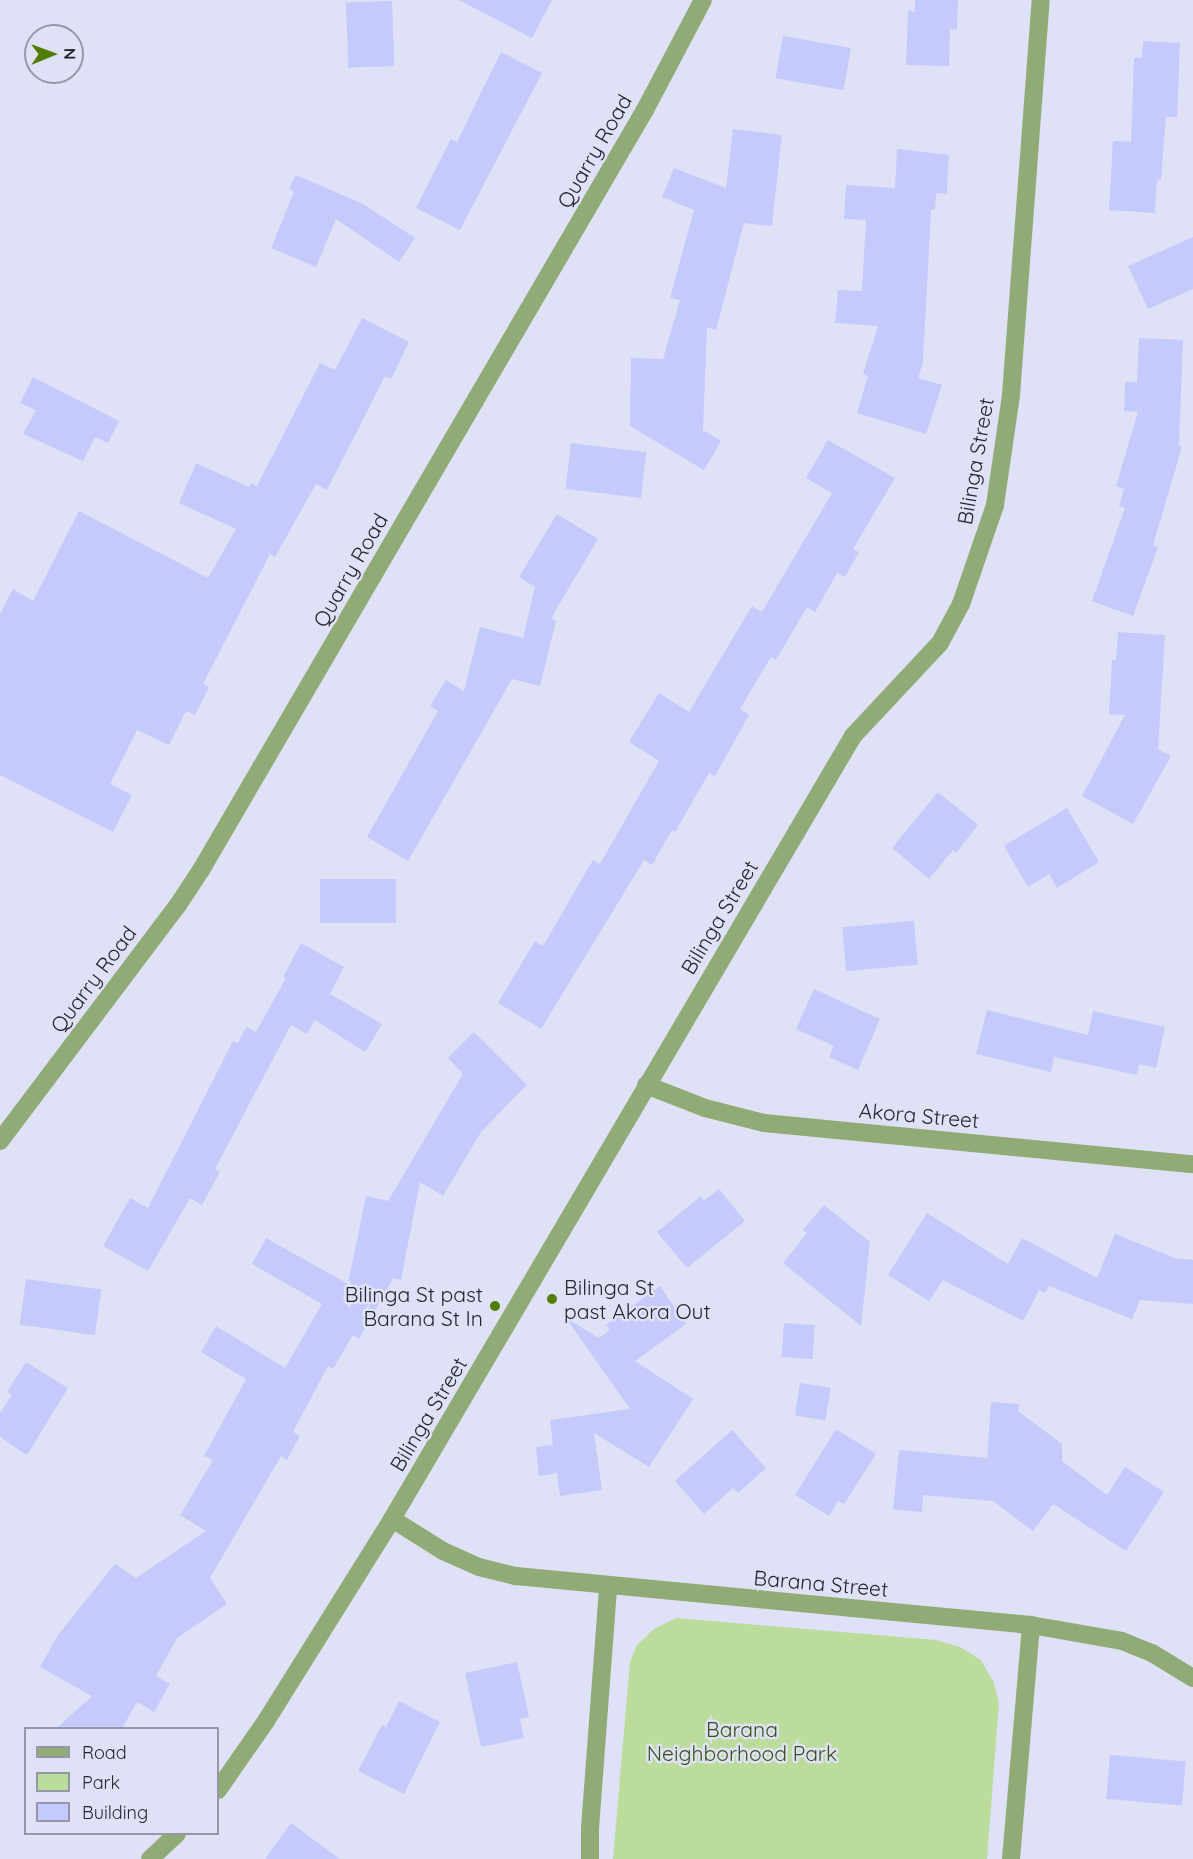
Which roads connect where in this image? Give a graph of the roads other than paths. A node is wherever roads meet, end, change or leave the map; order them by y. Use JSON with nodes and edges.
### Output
{"nodes":[{"id":1,"x":703,"y":0,"type":"edge"},
{"id":2,"x":1041,"y":0,"type":"edge"},
{"id":3,"x":646,"y":1085,"type":"junction"},
{"id":4,"x":0,"y":1141,"type":"edge"},
{"id":5,"x":1193,"y":1164,"type":"edge"},
{"id":6,"x":392,"y":1519,"type":"junction"},
{"id":7,"x":608,"y":1587,"type":"junction"},
{"id":8,"x":1030,"y":1625,"type":"junction"},
{"id":9,"x":1193,"y":1678,"type":"edge"},
{"id":10,"x":219,"y":1789,"type":"edge"},
{"id":11,"x":175,"y":1835,"type":"edge"},
{"id":12,"x":150,"y":1859,"type":"edge"},
{"id":13,"x":590,"y":1859,"type":"edge"},
{"id":14,"x":1011,"y":1859,"type":"edge"}],
"edges":[{"from":1,"to":4,"type":"street","name":"Quarry Road"},
{"from":2,"to":3,"type":"street","name":"Bilinga Street"},
{"from":3,"to":5,"type":"street","name":"Akora Street"},
{"from":3,"to":6,"type":"street","name":"Bilinga Street"},
{"from":6,"to":7,"type":"street","name":"Barana Street"},
{"from":6,"to":10,"type":"street","name":"Bilinga Street"},
{"from":7,"to":8,"type":"street","name":"Barana Street"},
{"from":7,"to":13,"type":"street"},
{"from":8,"to":9,"type":"street","name":"Barana Street"},
{"from":8,"to":14,"type":"street"},
{"from":11,"to":12,"type":"street"}]}
